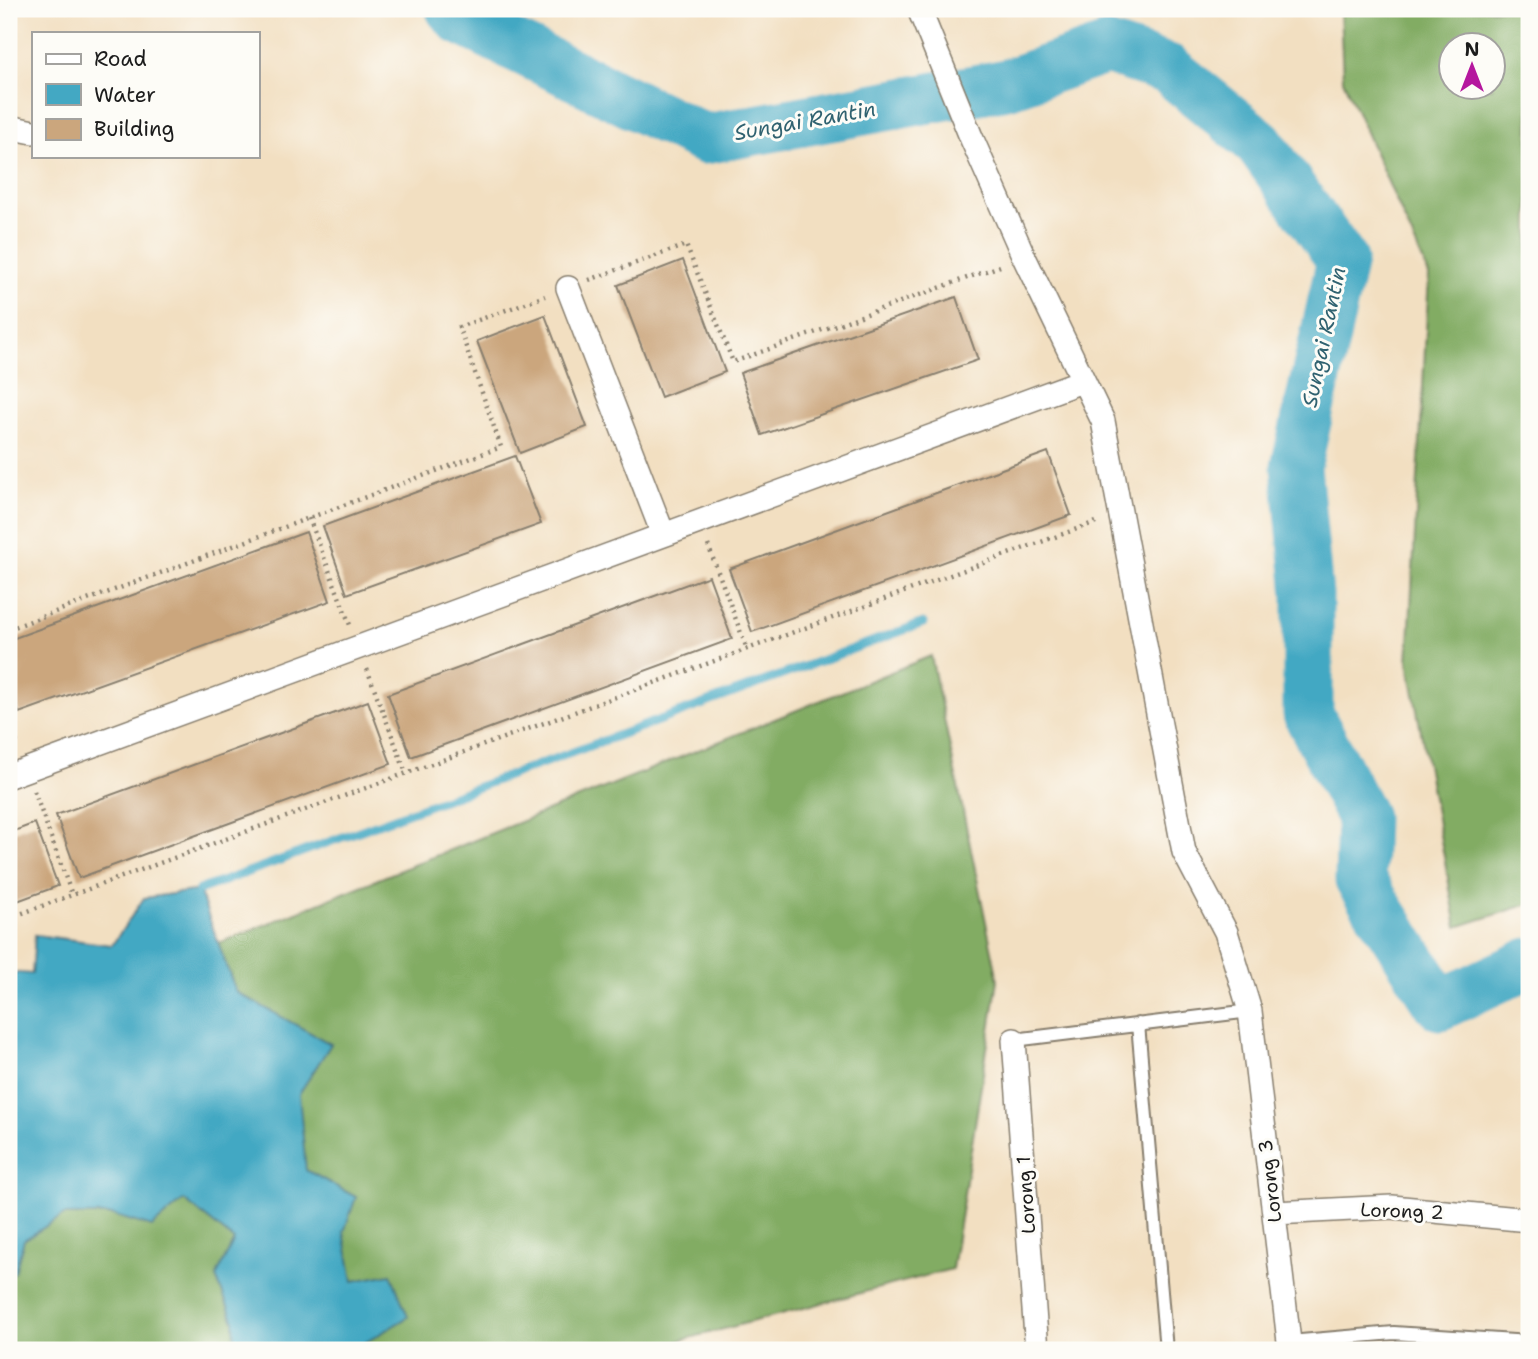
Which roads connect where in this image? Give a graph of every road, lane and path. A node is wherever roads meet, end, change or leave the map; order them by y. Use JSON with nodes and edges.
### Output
{"nodes":[{"id":1,"x":919,"y":9,"type":"edge"},
{"id":2,"x":9,"y":127,"type":"edge"},
{"id":3,"x":32,"y":132,"type":"edge"},
{"id":4,"x":1024,"y":257,"type":"junction"},
{"id":5,"x":568,"y":288,"type":"junction"},
{"id":6,"x":1082,"y":381,"type":"junction"},
{"id":7,"x":1120,"y":513,"type":"junction"},
{"id":8,"x":699,"y":521,"type":"junction"},
{"id":9,"x":663,"y":534,"type":"junction"},
{"id":10,"x":9,"y":629,"type":"edge"},
{"id":11,"x":747,"y":649,"type":"junction"},
{"id":12,"x":9,"y":721,"type":"edge"},
{"id":13,"x":18,"y":772,"type":"edge"},
{"id":14,"x":72,"y":895,"type":"junction"},
{"id":15,"x":9,"y":918,"type":"edge"},
{"id":16,"x":1250,"y":1011,"type":"junction"},
{"id":17,"x":1138,"y":1024,"type":"junction"},
{"id":18,"x":1014,"y":1040,"type":"joint"},
{"id":19,"x":1274,"y":1213,"type":"junction"},
{"id":20,"x":1529,"y":1220,"type":"edge"},
{"id":21,"x":1529,"y":1342,"type":"edge"},
{"id":22,"x":1289,"y":1346,"type":"edge"},
{"id":23,"x":1037,"y":1350,"type":"edge"},
{"id":24,"x":1166,"y":1350,"type":"edge"}],
"edges":[{"from":1,"to":4,"type":"street","name":"Lorong 3"},
{"from":2,"to":3,"type":"street"},
{"from":4,"to":5,"type":"path"},
{"from":4,"to":6,"type":"street","name":"Lorong 3"},
{"from":5,"to":9,"type":"street"},
{"from":5,"to":10,"type":"path"},
{"from":6,"to":7,"type":"street","name":"Lorong 3"},
{"from":6,"to":8,"type":"street"},
{"from":7,"to":11,"type":"path"},
{"from":7,"to":16,"type":"street","name":"Lorong 3"},
{"from":8,"to":9,"type":"street"},
{"from":8,"to":11,"type":"path"},
{"from":9,"to":13,"type":"street"},
{"from":11,"to":14,"type":"path"},
{"from":12,"to":13,"type":"path"},
{"from":13,"to":14,"type":"path"},
{"from":14,"to":15,"type":"path"},
{"from":16,"to":17,"type":"lane"},
{"from":16,"to":19,"type":"street","name":"Lorong 3"},
{"from":17,"to":18,"type":"lane"},
{"from":17,"to":24,"type":"lane"},
{"from":18,"to":23,"type":"street","name":"Lorong 1"},
{"from":19,"to":20,"type":"street","name":"Lorong 2"},
{"from":19,"to":22,"type":"street","name":"Lorong 3"},
{"from":21,"to":22,"type":"lane"}]}
